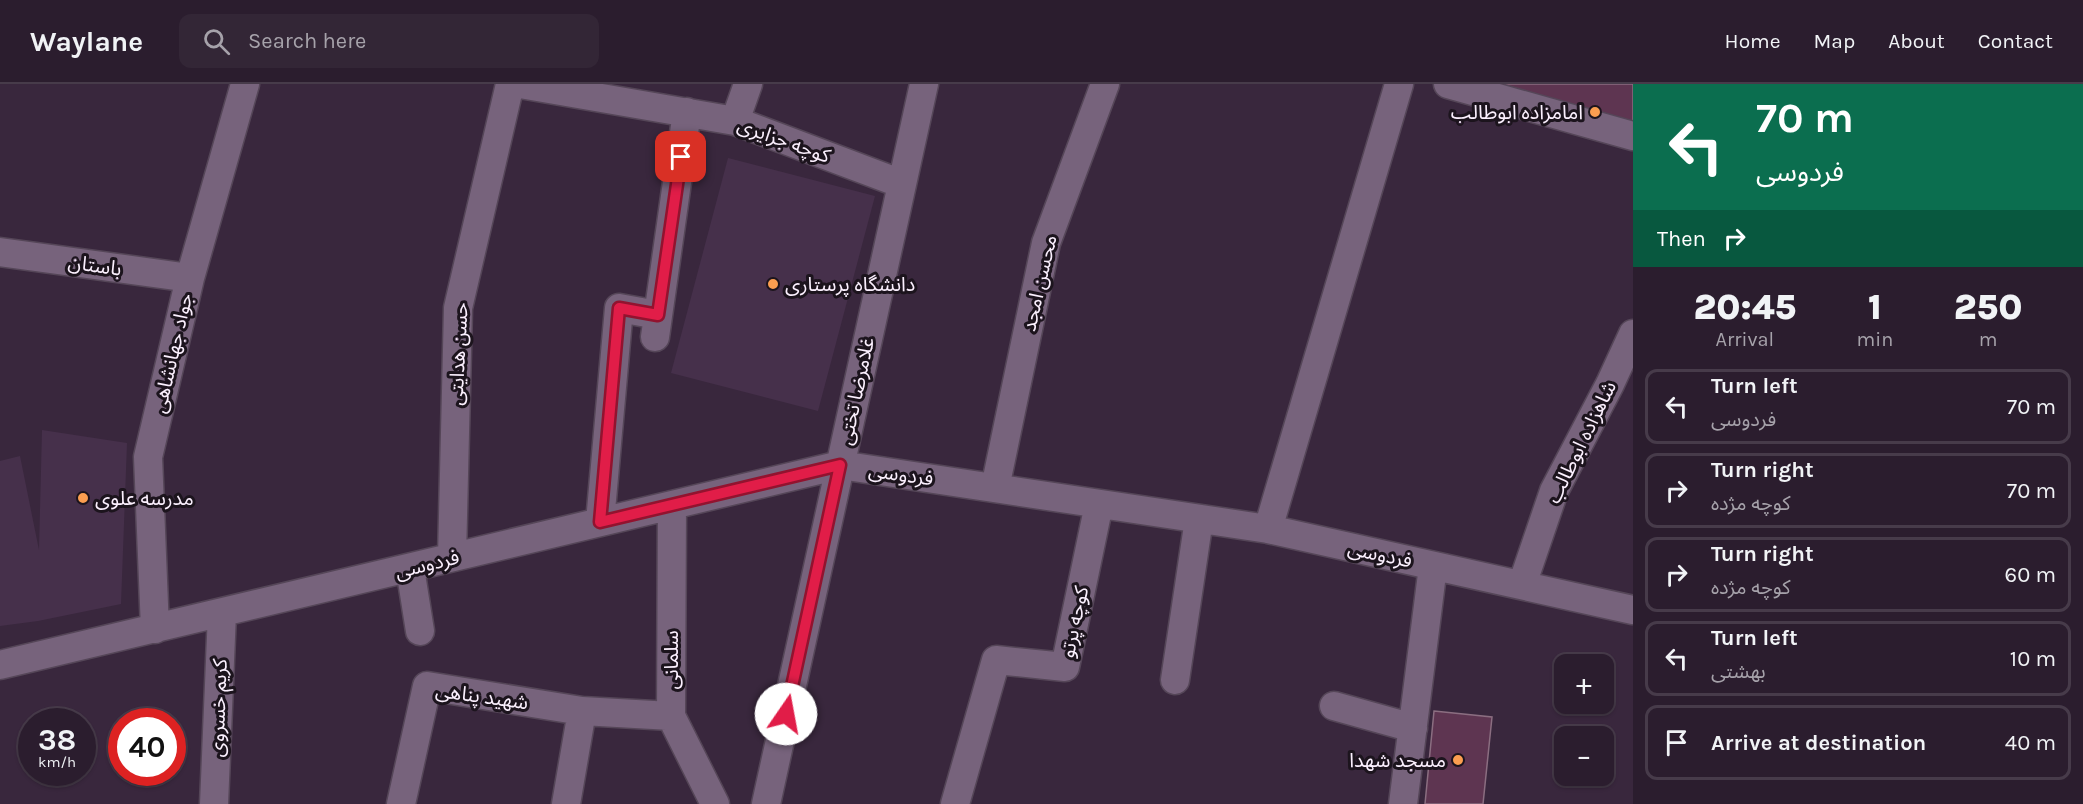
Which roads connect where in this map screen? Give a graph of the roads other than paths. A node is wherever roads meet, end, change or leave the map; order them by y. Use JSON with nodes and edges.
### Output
{"nodes":[{"id":1,"x":245,"y":84,"type":"edge"},
{"id":2,"x":510,"y":84,"type":"edge"},
{"id":3,"x":520,"y":84,"type":"edge"},
{"id":4,"x":748,"y":84,"type":"edge"},
{"id":5,"x":924,"y":84,"type":"edge"},
{"id":6,"x":1105,"y":84,"type":"edge"},
{"id":7,"x":1399,"y":84,"type":"edge"},
{"id":8,"x":1448,"y":84,"type":"edge"},
{"id":9,"x":661,"y":96,"type":"edge"},
{"id":10,"x":687,"y":112,"type":"junction"},
{"id":11,"x":735,"y":121,"type":"junction"},
{"id":12,"x":1633,"y":136,"type":"edge"},
{"id":13,"x":902,"y":183,"type":"junction"},
{"id":14,"x":0,"y":252,"type":"edge"},
{"id":15,"x":190,"y":278,"type":"junction"},
{"id":16,"x":1633,"y":334,"type":"edge"},
{"id":17,"x":840,"y":465,"type":"junction"},
{"id":18,"x":995,"y":488,"type":"junction"},
{"id":19,"x":1099,"y":504,"type":"junction"},
{"id":20,"x":672,"y":505,"type":"junction"},
{"id":21,"x":1199,"y":519,"type":"junction"},
{"id":22,"x":600,"y":522,"type":"junction"},
{"id":23,"x":1268,"y":529,"type":"junction"},
{"id":24,"x":452,"y":558,"type":"junction"},
{"id":25,"x":1433,"y":566,"type":"junction"},
{"id":26,"x":410,"y":568,"type":"junction"},
{"id":27,"x":1522,"y":585,"type":"junction"},
{"id":28,"x":1633,"y":610,"type":"edge"},
{"id":29,"x":222,"y":613,"type":"junction"},
{"id":30,"x":155,"y":628,"type":"junction"},
{"id":31,"x":420,"y":631,"type":"dead end"},
{"id":32,"x":0,"y":665,"type":"edge"},
{"id":33,"x":1175,"y":680,"type":"dead end"},
{"id":34,"x":1334,"y":706,"type":"dead end"},
{"id":35,"x":582,"y":711,"type":"junction"},
{"id":36,"x":671,"y":716,"type":"junction"},
{"id":37,"x":1413,"y":728,"type":"junction"},
{"id":38,"x":214,"y":804,"type":"edge"},
{"id":39,"x":401,"y":804,"type":"edge"},
{"id":40,"x":566,"y":804,"type":"edge"},
{"id":41,"x":715,"y":804,"type":"edge"},
{"id":42,"x":766,"y":804,"type":"edge"},
{"id":43,"x":955,"y":804,"type":"edge"},
{"id":44,"x":1403,"y":804,"type":"edge"}],
"edges":[{"from":1,"to":15,"type":"street","name":"جواد جهانشاهی"},
{"from":2,"to":24,"type":"street","name":"حسن هدایتی"},
{"from":3,"to":9,"type":"street","name":"کوچه جزایری"},
{"from":4,"to":11,"type":"street"},
{"from":5,"to":13,"type":"street","name":"غلامرضا تختی"},
{"from":6,"to":18,"type":"street","name":"محسن امجد"},
{"from":7,"to":23,"type":"street"},
{"from":8,"to":12,"type":"street"},
{"from":9,"to":10,"type":"street","name":"کوچه جزایری"},
{"from":10,"to":11,"type":"street","name":"کوچه جزایری"},
{"from":10,"to":22,"type":"street"},
{"from":11,"to":13,"type":"street","name":"کوچه جزایری"},
{"from":13,"to":17,"type":"street","name":"غلامرضا تختی"},
{"from":14,"to":15,"type":"street","name":"باستان"},
{"from":15,"to":30,"type":"street","name":"جواد جهانشاهی"},
{"from":16,"to":27,"type":"street","name":"شاهزاده ابوطالب"},
{"from":17,"to":18,"type":"street","name":"فردوسی"},
{"from":17,"to":20,"type":"street","name":"فردوسی"},
{"from":17,"to":42,"type":"street","name":"غلامرضا تختی"},
{"from":18,"to":19,"type":"street","name":"فردوسی"},
{"from":19,"to":21,"type":"street","name":"فردوسی"},
{"from":19,"to":43,"type":"street","name":"کوچه پرتو"},
{"from":20,"to":22,"type":"street","name":"فردوسی"},
{"from":20,"to":36,"type":"street","name":"سلمانی"},
{"from":21,"to":23,"type":"street","name":"فردوسی"},
{"from":21,"to":33,"type":"street"},
{"from":22,"to":24,"type":"street","name":"فردوسی"},
{"from":23,"to":25,"type":"street","name":"فردوسی"},
{"from":24,"to":26,"type":"street","name":"فردوسی"},
{"from":25,"to":27,"type":"street","name":"فردوسی"},
{"from":25,"to":37,"type":"street"},
{"from":26,"to":29,"type":"street","name":"فردوسی"},
{"from":26,"to":31,"type":"street"},
{"from":27,"to":28,"type":"street","name":"فردوسی"},
{"from":29,"to":30,"type":"street","name":"فردوسی"},
{"from":29,"to":38,"type":"street","name":"کریم خسروی"},
{"from":30,"to":32,"type":"street","name":"فردوسی"},
{"from":34,"to":37,"type":"street"},
{"from":35,"to":36,"type":"street"},
{"from":35,"to":39,"type":"street","name":"شهید پناهی"},
{"from":35,"to":40,"type":"street"},
{"from":36,"to":41,"type":"street","name":"سلمانی"},
{"from":37,"to":44,"type":"street"}]}
